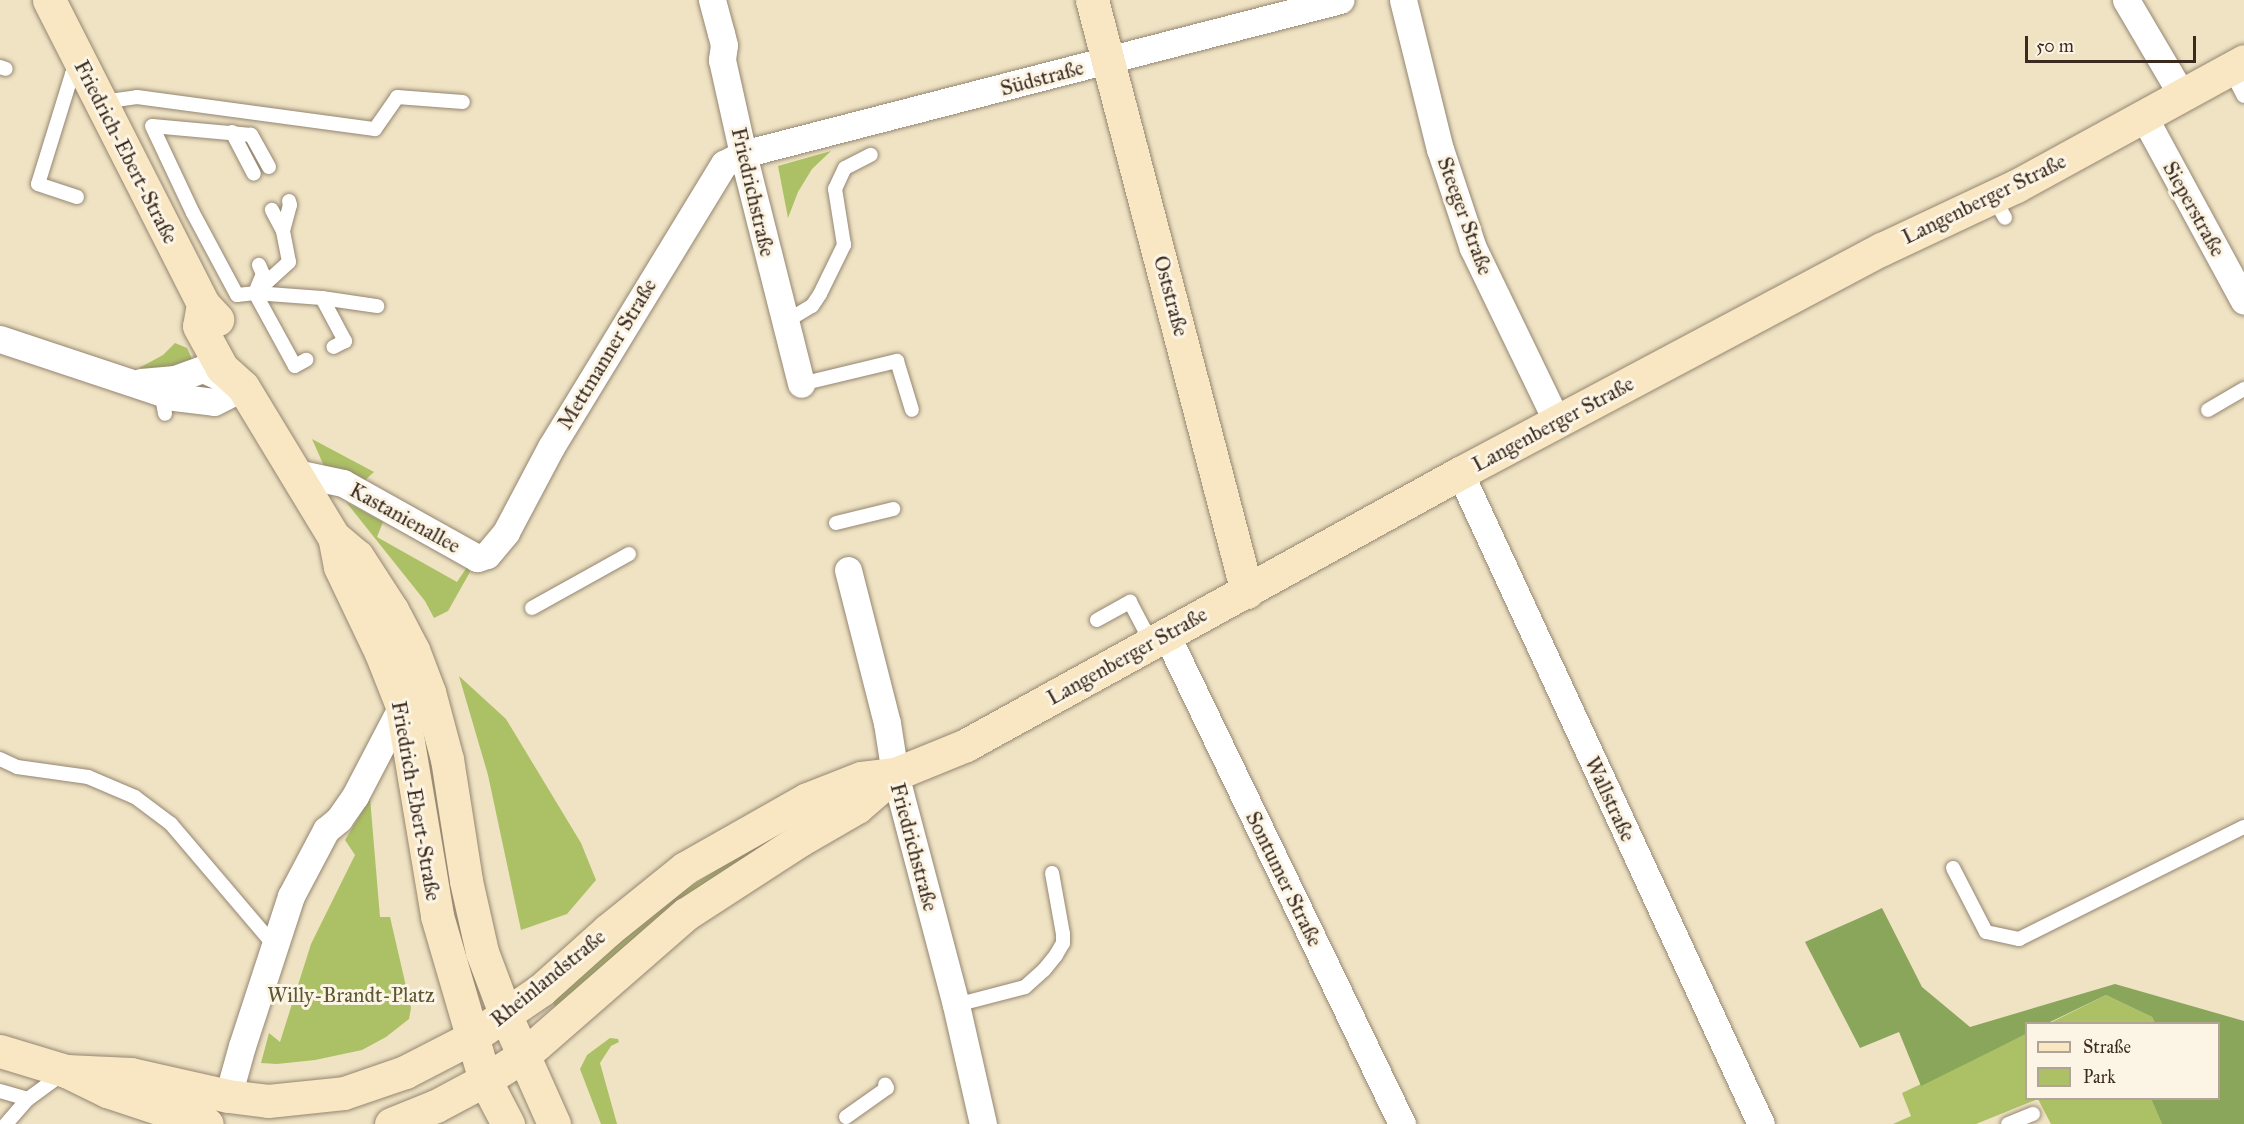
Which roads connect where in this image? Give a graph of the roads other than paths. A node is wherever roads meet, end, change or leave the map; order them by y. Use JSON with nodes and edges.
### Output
{"nodes":[{"id":1,"x":49,"y":0,"type":"edge"},
{"id":2,"x":712,"y":0,"type":"edge"},
{"id":3,"x":1092,"y":0,"type":"edge"},
{"id":4,"x":1340,"y":0,"type":"edge"},
{"id":5,"x":1403,"y":0,"type":"edge"},
{"id":6,"x":2126,"y":0,"type":"edge"},
{"id":7,"x":1108,"y":60,"type":"junction"},
{"id":8,"x":82,"y":67,"type":"junction"},
{"id":9,"x":2239,"y":75,"type":"edge"},
{"id":10,"x":2182,"y":96,"type":"junction"},
{"id":11,"x":463,"y":102,"type":"dead end"},
{"id":12,"x":100,"y":103,"type":"junction"},
{"id":13,"x":2144,"y":117,"type":"junction"},
{"id":14,"x":232,"y":132,"type":"junction"},
{"id":15,"x":743,"y":154,"type":"junction"},
{"id":16,"x":871,"y":155,"type":"dead end"},
{"id":17,"x":269,"y":167,"type":"dead end"},
{"id":18,"x":254,"y":174,"type":"dead end"},
{"id":19,"x":76,"y":197,"type":"dead end"},
{"id":20,"x":289,"y":201,"type":"dead end"},
{"id":21,"x":272,"y":210,"type":"dead end"},
{"id":22,"x":283,"y":231,"type":"junction"},
{"id":23,"x":259,"y":265,"type":"dead end"},
{"id":24,"x":255,"y":293,"type":"junction"},
{"id":25,"x":322,"y":298,"type":"junction"},
{"id":26,"x":2244,"y":301,"type":"edge"},
{"id":27,"x":203,"y":304,"type":"junction"},
{"id":28,"x":377,"y":306,"type":"dead end"},
{"id":29,"x":785,"y":322,"type":"junction"},
{"id":30,"x":0,"y":339,"type":"edge"},
{"id":31,"x":333,"y":347,"type":"dead end"},
{"id":32,"x":207,"y":358,"type":"junction"},
{"id":33,"x":306,"y":360,"type":"dead end"},
{"id":34,"x":801,"y":384,"type":"joint"},
{"id":35,"x":243,"y":387,"type":"junction"},
{"id":36,"x":2243,"y":393,"type":"edge"},
{"id":37,"x":162,"y":396,"type":"junction"},
{"id":38,"x":2208,"y":410,"type":"dead end"},
{"id":39,"x":912,"y":411,"type":"dead end"},
{"id":40,"x":1557,"y":422,"type":"junction"},
{"id":41,"x":296,"y":473,"type":"junction"},
{"id":42,"x":1460,"y":473,"type":"junction"},
{"id":43,"x":893,"y":509,"type":"dead end"},
{"id":44,"x":836,"y":523,"type":"dead end"},
{"id":45,"x":334,"y":537,"type":"junction"},
{"id":46,"x":629,"y":554,"type":"dead end"},
{"id":47,"x":477,"y":558,"type":"joint"},
{"id":48,"x":848,"y":570,"type":"dead end"},
{"id":49,"x":1247,"y":592,"type":"junction"},
{"id":50,"x":532,"y":608,"type":"dead end"},
{"id":51,"x":1096,"y":620,"type":"dead end"},
{"id":52,"x":1159,"y":638,"type":"junction"},
{"id":53,"x":402,"y":706,"type":"junction"},
{"id":54,"x":0,"y":759,"type":"edge"},
{"id":55,"x":895,"y":774,"type":"junction"},
{"id":56,"x":861,"y":778,"type":"joint"},
{"id":57,"x":2244,"y":827,"type":"edge"},
{"id":58,"x":1953,"y":868,"type":"dead end"},
{"id":59,"x":1052,"y":873,"type":"dead end"},
{"id":60,"x":274,"y":945,"type":"junction"},
{"id":61,"x":956,"y":1005,"type":"junction"},
{"id":62,"x":506,"y":1016,"type":"junction"},
{"id":63,"x":471,"y":1038,"type":"junction"},
{"id":64,"x":0,"y":1051,"type":"edge"},
{"id":65,"x":523,"y":1056,"type":"junction"},
{"id":66,"x":66,"y":1071,"type":"junction"},
{"id":67,"x":485,"y":1080,"type":"junction"},
{"id":68,"x":885,"y":1084,"type":"dead end"},
{"id":69,"x":0,"y":1091,"type":"edge"},
{"id":70,"x":28,"y":1099,"type":"junction"},
{"id":71,"x":225,"y":1110,"type":"edge"},
{"id":72,"x":2033,"y":1114,"type":"dead end"},
{"id":73,"x":846,"y":1117,"type":"dead end"},
{"id":74,"x":6,"y":1118,"type":"edge"},
{"id":75,"x":207,"y":1124,"type":"edge"},
{"id":76,"x":391,"y":1124,"type":"edge"},
{"id":77,"x":507,"y":1124,"type":"edge"},
{"id":78,"x":554,"y":1124,"type":"edge"},
{"id":79,"x":983,"y":1124,"type":"edge"},
{"id":80,"x":1402,"y":1124,"type":"edge"},
{"id":81,"x":1761,"y":1124,"type":"edge"},
{"id":82,"x":2008,"y":1124,"type":"edge"}],
"edges":[{"from":1,"to":8,"type":"main road","name":"Friedrich-Ebert-Straße"},
{"from":2,"to":15,"type":"street","name":"Friedrichstraße"},
{"from":3,"to":7,"type":"main road","name":"Oststraße"},
{"from":4,"to":7,"type":"street","name":"Südstraße"},
{"from":5,"to":40,"type":"street","name":"Steeger Straße"},
{"from":6,"to":10,"type":"street"},
{"from":7,"to":15,"type":"street","name":"Südstraße"},
{"from":7,"to":49,"type":"main road","name":"Oststraße"},
{"from":8,"to":12,"type":"main road","name":"Friedrich-Ebert-Straße"},
{"from":8,"to":19,"type":"lane"},
{"from":9,"to":10,"type":"main road","name":"Langenberger Straße"},
{"from":10,"to":13,"type":"main road","name":"Langenberger Straße"},
{"from":11,"to":12,"type":"lane"},
{"from":12,"to":27,"type":"main road","name":"Friedrich-Ebert-Straße"},
{"from":13,"to":26,"type":"street","name":"Sieperstraße"},
{"from":13,"to":40,"type":"main road","name":"Langenberger Straße"},
{"from":14,"to":17,"type":"lane"},
{"from":14,"to":18,"type":"lane"},
{"from":14,"to":24,"type":"lane"},
{"from":15,"to":29,"type":"street","name":"Friedrichstraße"},
{"from":15,"to":47,"type":"street","name":"Mettmanner Straße"},
{"from":16,"to":29,"type":"lane"},
{"from":20,"to":22,"type":"lane"},
{"from":21,"to":22,"type":"lane"},
{"from":22,"to":24,"type":"lane"},
{"from":23,"to":24,"type":"lane"},
{"from":24,"to":25,"type":"lane"},
{"from":24,"to":33,"type":"lane"},
{"from":25,"to":28,"type":"lane"},
{"from":25,"to":31,"type":"lane"},
{"from":27,"to":32,"type":"main road","name":"Friedrich-Ebert-Straße"},
{"from":27,"to":35,"type":"main road","name":"Friedrich-Ebert-Straße"},
{"from":29,"to":34,"type":"street","name":"Friedrichstraße"},
{"from":30,"to":37,"type":"street"},
{"from":32,"to":35,"type":"main road","name":"Friedrich-Ebert-Straße"},
{"from":32,"to":37,"type":"street"},
{"from":34,"to":39,"type":"lane"},
{"from":35,"to":37,"type":"street"},
{"from":35,"to":41,"type":"main road","name":"Friedrich-Ebert-Straße"},
{"from":36,"to":38,"type":"lane"},
{"from":40,"to":42,"type":"main road","name":"Langenberger Straße"},
{"from":41,"to":45,"type":"main road","name":"Friedrich-Ebert-Straße"},
{"from":41,"to":47,"type":"street","name":"Kastanienallee"},
{"from":42,"to":49,"type":"main road","name":"Langenberger Straße"},
{"from":42,"to":81,"type":"street","name":"Wallstraße"},
{"from":43,"to":44,"type":"lane"},
{"from":45,"to":53,"type":"main road","name":"Friedrich-Ebert-Straße"},
{"from":45,"to":62,"type":"main road","name":"Friedrich-Ebert-Straße"},
{"from":46,"to":50,"type":"lane"},
{"from":48,"to":55,"type":"street","name":"Friedrichstraße"},
{"from":49,"to":52,"type":"main road","name":"Langenberger Straße"},
{"from":51,"to":52,"type":"lane"},
{"from":52,"to":55,"type":"main road","name":"Langenberger Straße"},
{"from":52,"to":80,"type":"street","name":"Sontumer Straße"},
{"from":53,"to":60,"type":"street"},
{"from":53,"to":63,"type":"main road","name":"Friedrich-Ebert-Straße"},
{"from":54,"to":60,"type":"lane"},
{"from":55,"to":56,"type":"main road","name":"Langenberger Straße"},
{"from":55,"to":61,"type":"street","name":"Friedrichstraße"},
{"from":55,"to":65,"type":"main road","name":"Rheinlandstraße"},
{"from":56,"to":62,"type":"main road","name":"Rheinlandstraße"},
{"from":57,"to":58,"type":"lane"},
{"from":59,"to":61,"type":"lane"},
{"from":60,"to":71,"type":"street"},
{"from":61,"to":79,"type":"street","name":"Friedrichstraße"},
{"from":62,"to":63,"type":"main road","name":"Rheinlandstraße"},
{"from":62,"to":65,"type":"main road","name":"Friedrich-Ebert-Straße"},
{"from":63,"to":67,"type":"main road","name":"Friedrich-Ebert-Straße"},
{"from":63,"to":71,"type":"main road","name":"Rheinlandstraße"},
{"from":64,"to":66,"type":"main road","name":"Rheinlandstraße"},
{"from":65,"to":67,"type":"main road","name":"Rheinlandstraße"},
{"from":65,"to":78,"type":"main road","name":"Friedrich-Ebert-Straße"},
{"from":66,"to":70,"type":"lane"},
{"from":66,"to":71,"type":"main road","name":"Rheinlandstraße"},
{"from":66,"to":75,"type":"main road","name":"Rheinlandstraße"},
{"from":67,"to":76,"type":"main road","name":"Rheinlandstraße"},
{"from":67,"to":77,"type":"main road","name":"Friedrich-Ebert-Straße"},
{"from":68,"to":73,"type":"lane"},
{"from":69,"to":70,"type":"lane"},
{"from":70,"to":74,"type":"lane"},
{"from":72,"to":82,"type":"lane"}]}
